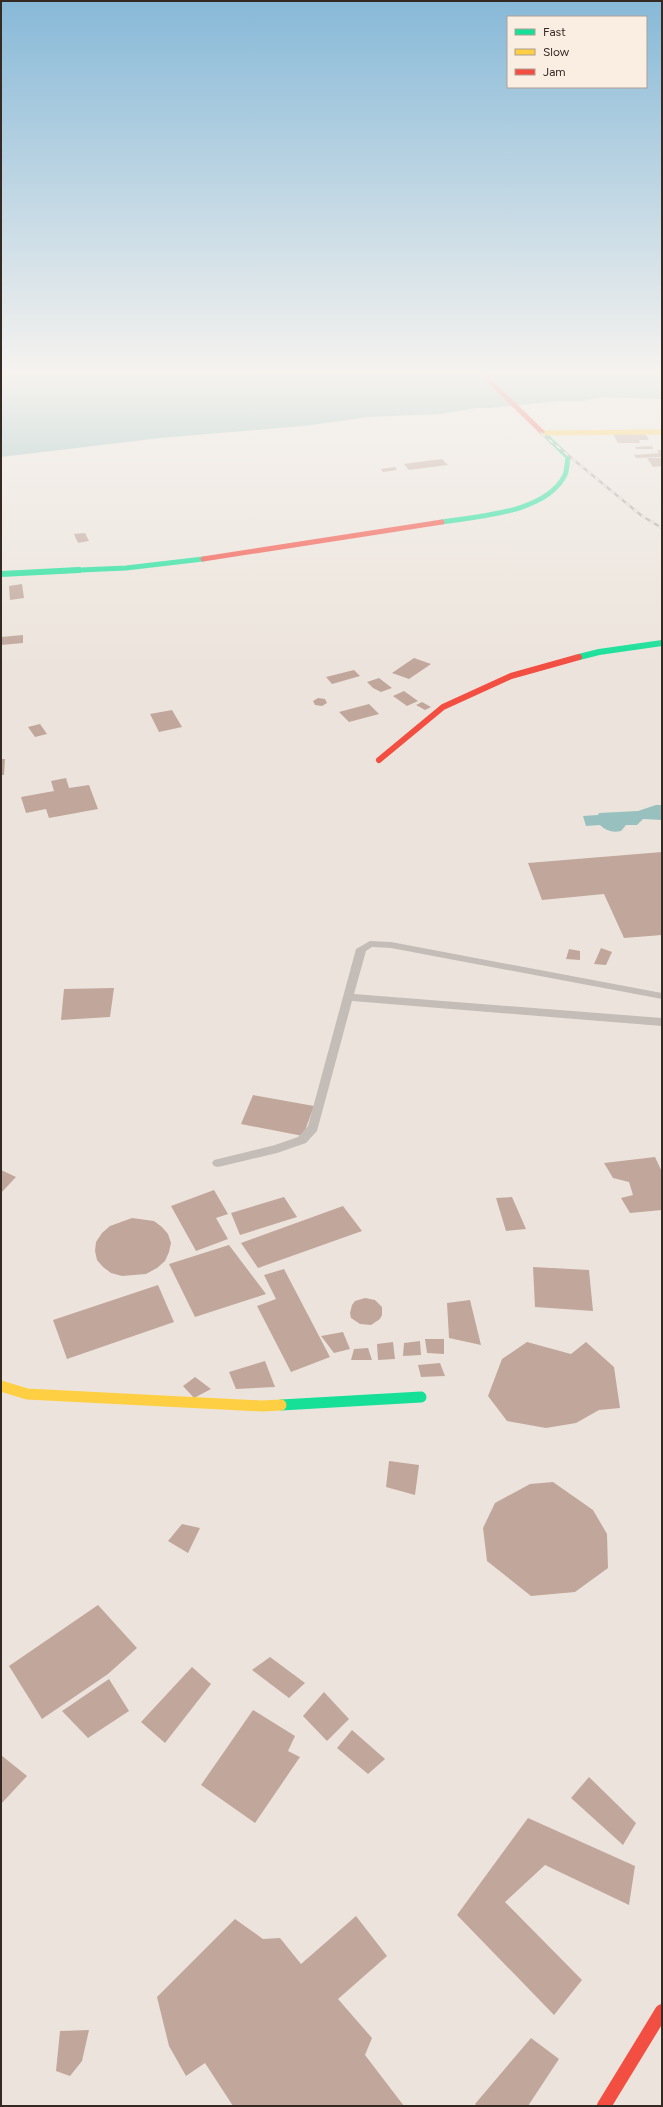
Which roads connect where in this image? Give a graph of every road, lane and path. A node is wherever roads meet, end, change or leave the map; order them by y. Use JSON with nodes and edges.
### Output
{"nodes":[{"id":1,"x":567,"y":469,"type":"edge"},
{"id":2,"x":1,"y":574,"type":"edge"},
{"id":3,"x":662,"y":643,"type":"edge"},
{"id":4,"x":380,"y":760,"type":"dead end"},
{"id":5,"x":662,"y":996,"type":"edge"},
{"id":6,"x":349,"y":997,"type":"junction"},
{"id":7,"x":662,"y":1022,"type":"edge"},
{"id":8,"x":218,"y":1162,"type":"dead end"},
{"id":9,"x":1,"y":1386,"type":"edge"},
{"id":10,"x":421,"y":1397,"type":"dead end"},
{"id":11,"x":662,"y":2011,"type":"edge"},
{"id":12,"x":604,"y":2106,"type":"edge"}],
"edges":[{"from":1,"to":2,"type":"main road"},
{"from":3,"to":4,"type":"main road"},
{"from":5,"to":6,"type":"lane"},
{"from":6,"to":7,"type":"lane"},
{"from":6,"to":8,"type":"lane"},
{"from":9,"to":10,"type":"main road"},
{"from":11,"to":12,"type":"main road"}]}
